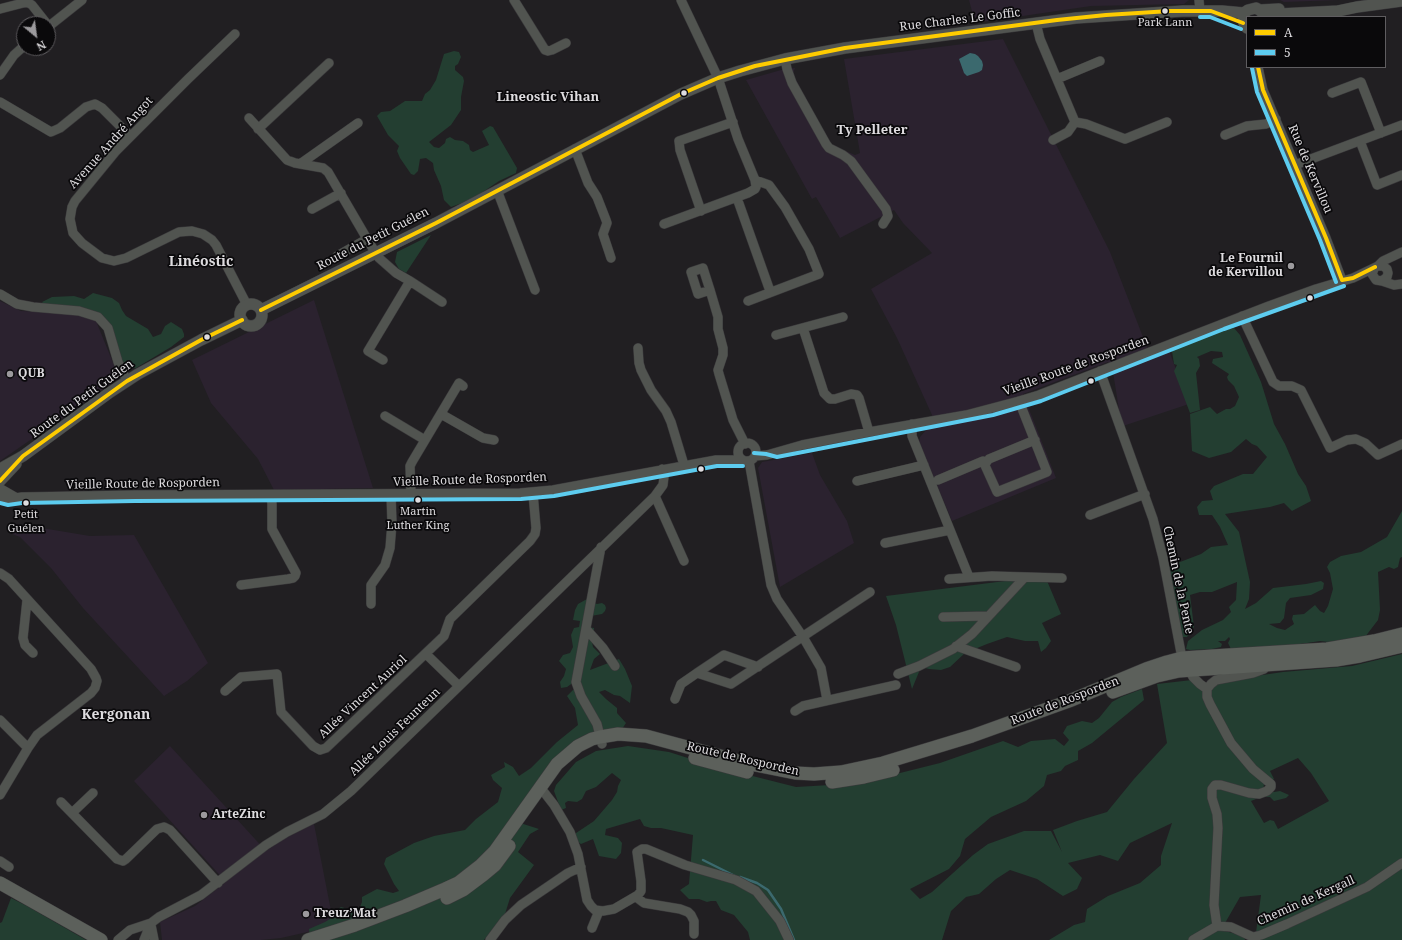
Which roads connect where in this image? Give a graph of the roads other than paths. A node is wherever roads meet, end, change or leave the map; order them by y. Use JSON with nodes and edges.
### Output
{"nodes":[{"id":1,"x":82,"y":0,"type":"edge"},
{"id":2,"x":514,"y":0,"type":"edge"},
{"id":3,"x":680,"y":0,"type":"edge"},
{"id":4,"x":26,"y":1,"type":"edge"},
{"id":5,"x":1402,"y":1,"type":"edge"},
{"id":6,"x":1199,"y":5,"type":"edge"},
{"id":7,"x":0,"y":9,"type":"edge"},
{"id":8,"x":1268,"y":11,"type":"edge"},
{"id":9,"x":40,"y":16,"type":"edge"},
{"id":10,"x":1248,"y":16,"type":"edge"},
{"id":11,"x":56,"y":20,"type":"edge"},
{"id":12,"x":1245,"y":22,"type":"edge"},
{"id":13,"x":1036,"y":23,"type":"junction"},
{"id":14,"x":234,"y":34,"type":"dead end"},
{"id":15,"x":566,"y":43,"type":"dead end"},
{"id":16,"x":16,"y":54,"type":"edge"},
{"id":17,"x":785,"y":59,"type":"junction"},
{"id":18,"x":1100,"y":61,"type":"dead end"},
{"id":19,"x":329,"y":63,"type":"dead end"},
{"id":20,"x":1258,"y":68,"type":"edge"},
{"id":21,"x":0,"y":75,"type":"edge"},
{"id":22,"x":718,"y":78,"type":"junction"},
{"id":23,"x":1057,"y":79,"type":"junction"},
{"id":24,"x":1332,"y":93,"type":"dead end"},
{"id":25,"x":0,"y":102,"type":"edge"},
{"id":26,"x":249,"y":118,"type":"dead end"},
{"id":27,"x":1276,"y":120,"type":"junction"},
{"id":28,"x":733,"y":122,"type":"junction"},
{"id":29,"x":1075,"y":122,"type":"junction"},
{"id":30,"x":1167,"y":122,"type":"dead end"},
{"id":31,"x":358,"y":123,"type":"dead end"},
{"id":32,"x":1402,"y":125,"type":"edge"},
{"id":33,"x":258,"y":129,"type":"junction"},
{"id":34,"x":1381,"y":133,"type":"junction"},
{"id":35,"x":1225,"y":135,"type":"dead end"},
{"id":36,"x":130,"y":136,"type":"junction"},
{"id":37,"x":1053,"y":140,"type":"dead end"},
{"id":38,"x":1360,"y":141,"type":"junction"},
{"id":39,"x":575,"y":149,"type":"junction"},
{"id":40,"x":300,"y":164,"type":"junction"},
{"id":41,"x":1295,"y":165,"type":"junction"},
{"id":42,"x":1402,"y":175,"type":"edge"},
{"id":43,"x":755,"y":180,"type":"junction"},
{"id":44,"x":497,"y":190,"type":"junction"},
{"id":45,"x":341,"y":193,"type":"junction"},
{"id":46,"x":737,"y":198,"type":"junction"},
{"id":47,"x":312,"y":209,"type":"dead end"},
{"id":48,"x":702,"y":211,"type":"junction"},
{"id":49,"x":664,"y":224,"type":"dead end"},
{"id":50,"x":884,"y":224,"type":"dead end"},
{"id":51,"x":367,"y":240,"type":"junction"},
{"id":52,"x":376,"y":253,"type":"junction"},
{"id":53,"x":1401,"y":253,"type":"edge"},
{"id":54,"x":337,"y":256,"type":"dead end"},
{"id":55,"x":611,"y":258,"type":"dead end"},
{"id":56,"x":1376,"y":267,"type":"junction"},
{"id":57,"x":1384,"y":277,"type":"junction"},
{"id":58,"x":1353,"y":278,"type":"junction"},
{"id":59,"x":1342,"y":280,"type":"junction"},
{"id":60,"x":410,"y":281,"type":"junction"},
{"id":61,"x":1402,"y":283,"type":"edge"},
{"id":62,"x":535,"y":290,"type":"dead end"},
{"id":63,"x":710,"y":290,"type":"dead end"},
{"id":64,"x":770,"y":292,"type":"junction"},
{"id":65,"x":0,"y":294,"type":"edge"},
{"id":66,"x":748,"y":301,"type":"dead end"},
{"id":67,"x":442,"y":302,"type":"dead end"},
{"id":68,"x":247,"y":306,"type":"junction"},
{"id":69,"x":261,"y":310,"type":"junction"},
{"id":70,"x":1242,"y":316,"type":"junction"},
{"id":71,"x":843,"y":317,"type":"dead end"},
{"id":72,"x":242,"y":320,"type":"junction"},
{"id":73,"x":803,"y":328,"type":"junction"},
{"id":74,"x":776,"y":335,"type":"dead end"},
{"id":75,"x":638,"y":348,"type":"dead end"},
{"id":76,"x":383,"y":360,"type":"dead end"},
{"id":77,"x":1100,"y":372,"type":"junction"},
{"id":78,"x":127,"y":381,"type":"junction"},
{"id":79,"x":458,"y":383,"type":"dead end"},
{"id":80,"x":1019,"y":401,"type":"junction"},
{"id":81,"x":440,"y":414,"type":"junction"},
{"id":82,"x":385,"y":416,"type":"dead end"},
{"id":83,"x":912,"y":424,"type":"junction"},
{"id":84,"x":869,"y":432,"type":"junction"},
{"id":85,"x":425,"y":440,"type":"junction"},
{"id":86,"x":494,"y":440,"type":"dead end"},
{"id":87,"x":1036,"y":442,"type":"junction"},
{"id":88,"x":1402,"y":444,"type":"edge"},
{"id":89,"x":742,"y":446,"type":"junction"},
{"id":90,"x":23,"y":456,"type":"junction"},
{"id":91,"x":750,"y":456,"type":"junction"},
{"id":92,"x":716,"y":460,"type":"junction"},
{"id":93,"x":984,"y":463,"type":"junction"},
{"id":94,"x":684,"y":465,"type":"junction"},
{"id":95,"x":924,"y":465,"type":"junction"},
{"id":96,"x":0,"y":469,"type":"edge"},
{"id":97,"x":662,"y":469,"type":"junction"},
{"id":98,"x":938,"y":480,"type":"dead end"},
{"id":99,"x":857,"y":481,"type":"dead end"},
{"id":100,"x":0,"y":488,"type":"edge"},
{"id":101,"x":533,"y":493,"type":"junction"},
{"id":102,"x":391,"y":494,"type":"junction"},
{"id":103,"x":411,"y":494,"type":"junction"},
{"id":104,"x":1145,"y":494,"type":"junction"},
{"id":105,"x":271,"y":495,"type":"junction"},
{"id":106,"x":655,"y":496,"type":"junction"},
{"id":107,"x":1090,"y":515,"type":"dead end"},
{"id":108,"x":950,"y":530,"type":"junction"},
{"id":109,"x":885,"y":543,"type":"dead end"},
{"id":110,"x":601,"y":547,"type":"junction"},
{"id":111,"x":684,"y":561,"type":"dead end"},
{"id":112,"x":0,"y":573,"type":"edge"},
{"id":113,"x":969,"y":577,"type":"junction"},
{"id":114,"x":1025,"y":577,"type":"junction"},
{"id":115,"x":1062,"y":578,"type":"dead end"},
{"id":116,"x":949,"y":579,"type":"dead end"},
{"id":117,"x":241,"y":585,"type":"dead end"},
{"id":118,"x":870,"y":592,"type":"dead end"},
{"id":119,"x":27,"y":600,"type":"junction"},
{"id":120,"x":371,"y":604,"type":"dead end"},
{"id":121,"x":988,"y":616,"type":"junction"},
{"id":122,"x":943,"y":617,"type":"dead end"},
{"id":123,"x":587,"y":630,"type":"junction"},
{"id":124,"x":1402,"y":634,"type":"edge"},
{"id":125,"x":802,"y":637,"type":"junction"},
{"id":126,"x":956,"y":646,"type":"junction"},
{"id":127,"x":1402,"y":646,"type":"edge"},
{"id":128,"x":33,"y":653,"type":"dead end"},
{"id":129,"x":426,"y":654,"type":"junction"},
{"id":130,"x":1267,"y":658,"type":"junction"},
{"id":131,"x":1185,"y":664,"type":"junction"},
{"id":132,"x":615,"y":666,"type":"dead end"},
{"id":133,"x":758,"y":667,"type":"junction"},
{"id":134,"x":1016,"y":667,"type":"dead end"},
{"id":135,"x":697,"y":673,"type":"junction"},
{"id":136,"x":898,"y":674,"type":"dead end"},
{"id":137,"x":896,"y":685,"type":"dead end"},
{"id":138,"x":459,"y":686,"type":"junction"},
{"id":139,"x":1207,"y":689,"type":"junction"},
{"id":140,"x":225,"y":691,"type":"dead end"},
{"id":141,"x":675,"y":699,"type":"dead end"},
{"id":142,"x":827,"y":700,"type":"junction"},
{"id":143,"x":795,"y":711,"type":"dead end"},
{"id":144,"x":0,"y":720,"type":"edge"},
{"id":145,"x":601,"y":741,"type":"junction"},
{"id":146,"x":28,"y":748,"type":"junction"},
{"id":147,"x":542,"y":790,"type":"junction"},
{"id":148,"x":92,"y":793,"type":"dead end"},
{"id":149,"x":0,"y":795,"type":"edge"},
{"id":150,"x":61,"y":802,"type":"dead end"},
{"id":151,"x":72,"y":813,"type":"junction"},
{"id":152,"x":0,"y":861,"type":"edge"},
{"id":153,"x":1402,"y":863,"type":"edge"},
{"id":154,"x":9,"y":866,"type":"dead end"},
{"id":155,"x":581,"y":867,"type":"junction"},
{"id":156,"x":0,"y":882,"type":"edge"},
{"id":157,"x":218,"y":883,"type":"junction"},
{"id":158,"x":636,"y":897,"type":"junction"},
{"id":159,"x":599,"y":911,"type":"junction"},
{"id":160,"x":151,"y":924,"type":"junction"},
{"id":161,"x":1217,"y":926,"type":"junction"},
{"id":162,"x":592,"y":928,"type":"dead end"},
{"id":163,"x":694,"y":934,"type":"dead end"},
{"id":164,"x":93,"y":938,"type":"edge"},
{"id":165,"x":1250,"y":938,"type":"edge"},
{"id":166,"x":118,"y":940,"type":"edge"},
{"id":167,"x":144,"y":940,"type":"edge"},
{"id":168,"x":154,"y":940,"type":"edge"},
{"id":169,"x":308,"y":940,"type":"edge"},
{"id":170,"x":337,"y":940,"type":"edge"},
{"id":171,"x":490,"y":940,"type":"edge"},
{"id":172,"x":789,"y":940,"type":"edge"},
{"id":173,"x":1193,"y":940,"type":"edge"}],
"edges":[{"from":1,"to":11,"type":"street"},
{"from":2,"to":15,"type":"street"},
{"from":3,"to":22,"type":"street"},
{"from":4,"to":7,"type":"street"},
{"from":4,"to":9,"type":"street"},
{"from":5,"to":8,"type":"street"},
{"from":6,"to":12,"type":"street","name":"Rue Charles Le Goffic"},
{"from":6,"to":13,"type":"street","name":"Rue Charles Le Goffic"},
{"from":8,"to":10,"type":"street"},
{"from":13,"to":17,"type":"street","name":"Rue Charles Le Goffic"},
{"from":13,"to":23,"type":"street"},
{"from":14,"to":36,"type":"street","name":"Avenue André Angot"},
{"from":16,"to":21,"type":"street"},
{"from":17,"to":22,"type":"street","name":"Rue Charles Le Goffic"},
{"from":17,"to":50,"type":"street"},
{"from":18,"to":23,"type":"street"},
{"from":19,"to":33,"type":"street"},
{"from":20,"to":27,"type":"street","name":"Rue de Kervillou"},
{"from":22,"to":28,"type":"street"},
{"from":22,"to":39,"type":"street","name":"Route du Petit Guélen"},
{"from":23,"to":29,"type":"street"},
{"from":24,"to":34,"type":"street"},
{"from":25,"to":36,"type":"street"},
{"from":26,"to":33,"type":"street"},
{"from":27,"to":35,"type":"street"},
{"from":27,"to":41,"type":"street","name":"Rue de Kervillou"},
{"from":28,"to":43,"type":"street"},
{"from":28,"to":48,"type":"street"},
{"from":29,"to":30,"type":"street"},
{"from":29,"to":37,"type":"street"},
{"from":31,"to":40,"type":"street"},
{"from":32,"to":34,"type":"street"},
{"from":33,"to":40,"type":"street"},
{"from":34,"to":38,"type":"street"},
{"from":36,"to":68,"type":"street","name":"Avenue André Angot"},
{"from":38,"to":41,"type":"street"},
{"from":38,"to":42,"type":"street"},
{"from":39,"to":44,"type":"street","name":"Route du Petit Guélen"},
{"from":39,"to":55,"type":"street"},
{"from":40,"to":45,"type":"street"},
{"from":41,"to":59,"type":"street","name":"Rue de Kervillou"},
{"from":43,"to":46,"type":"street"},
{"from":43,"to":64,"type":"street"},
{"from":44,"to":52,"type":"street","name":"Route du Petit Guélen"},
{"from":44,"to":62,"type":"street"},
{"from":45,"to":47,"type":"street"},
{"from":45,"to":51,"type":"street"},
{"from":46,"to":48,"type":"street"},
{"from":46,"to":64,"type":"street"},
{"from":48,"to":49,"type":"street"},
{"from":51,"to":52,"type":"street"},
{"from":51,"to":54,"type":"street"},
{"from":52,"to":60,"type":"street"},
{"from":52,"to":69,"type":"street","name":"Route du Petit Guélen"},
{"from":53,"to":56,"type":"street","name":"Vieille Route de Rosporden"},
{"from":53,"to":57,"type":"street"},
{"from":56,"to":57,"type":"street"},
{"from":56,"to":57,"type":"street"},
{"from":56,"to":58,"type":"street","name":"Vieille Route de Rosporden"},
{"from":57,"to":58,"type":"street","name":"Vieille Route de Rosporden"},
{"from":57,"to":61,"type":"street","name":"Vieille Route de Rosporden"},
{"from":58,"to":59,"type":"street","name":"Vieille Route de Rosporden"},
{"from":59,"to":70,"type":"street","name":"Vieille Route de Rosporden"},
{"from":60,"to":67,"type":"street"},
{"from":60,"to":76,"type":"street"},
{"from":63,"to":89,"type":"street"},
{"from":64,"to":66,"type":"street"},
{"from":65,"to":78,"type":"street"},
{"from":68,"to":69,"type":"street"},
{"from":68,"to":72,"type":"street"},
{"from":69,"to":72,"type":"street"},
{"from":70,"to":77,"type":"street","name":"Vieille Route de Rosporden"},
{"from":70,"to":88,"type":"street"},
{"from":71,"to":73,"type":"street"},
{"from":72,"to":78,"type":"street","name":"Route du Petit Guélen"},
{"from":73,"to":74,"type":"street"},
{"from":73,"to":84,"type":"street"},
{"from":75,"to":94,"type":"street"},
{"from":77,"to":80,"type":"street","name":"Vieille Route de Rosporden"},
{"from":77,"to":104,"type":"street","name":"Chemin de la Pente"},
{"from":78,"to":90,"type":"street","name":"Route du Petit Guélen"},
{"from":79,"to":81,"type":"street"},
{"from":80,"to":83,"type":"street","name":"Vieille Route de Rosporden"},
{"from":80,"to":87,"type":"street"},
{"from":81,"to":85,"type":"street"},
{"from":81,"to":86,"type":"street"},
{"from":82,"to":85,"type":"street"},
{"from":83,"to":84,"type":"street","name":"Vieille Route de Rosporden"},
{"from":83,"to":95,"type":"street"},
{"from":84,"to":91,"type":"street","name":"Vieille Route de Rosporden"},
{"from":85,"to":103,"type":"street"},
{"from":87,"to":93,"type":"street"},
{"from":87,"to":93,"type":"street"},
{"from":89,"to":91,"type":"street"},
{"from":89,"to":91,"type":"street"},
{"from":89,"to":92,"type":"street","name":"Vieille Route de Rosporden"},
{"from":90,"to":96,"type":"street","name":"Route du Petit Guélen"},
{"from":90,"to":100,"type":"street","name":"Route du Petit Guélen"},
{"from":91,"to":92,"type":"street","name":"Vieille Route de Rosporden"},
{"from":91,"to":125,"type":"street"},
{"from":92,"to":94,"type":"street","name":"Vieille Route de Rosporden"},
{"from":93,"to":98,"type":"street"},
{"from":94,"to":97,"type":"street","name":"Vieille Route de Rosporden"},
{"from":95,"to":99,"type":"street"},
{"from":95,"to":108,"type":"street"},
{"from":97,"to":101,"type":"street","name":"Vieille Route de Rosporden"},
{"from":97,"to":106,"type":"street","name":"Allée Louis Feunteun"},
{"from":100,"to":105,"type":"street","name":"Vieille Route de Rosporden"},
{"from":101,"to":103,"type":"street","name":"Vieille Route de Rosporden"},
{"from":101,"to":129,"type":"street","name":"Allée Vincent Auriol"},
{"from":102,"to":103,"type":"street","name":"Vieille Route de Rosporden"},
{"from":102,"to":105,"type":"street","name":"Vieille Route de Rosporden"},
{"from":102,"to":120,"type":"street"},
{"from":104,"to":107,"type":"street"},
{"from":104,"to":131,"type":"street","name":"Chemin de la Pente"},
{"from":105,"to":117,"type":"street"},
{"from":106,"to":110,"type":"street","name":"Allée Louis Feunteun"},
{"from":106,"to":111,"type":"street"},
{"from":108,"to":109,"type":"street"},
{"from":108,"to":113,"type":"street"},
{"from":110,"to":123,"type":"street"},
{"from":110,"to":138,"type":"street","name":"Allée Louis Feunteun"},
{"from":112,"to":119,"type":"street"},
{"from":113,"to":114,"type":"street"},
{"from":113,"to":116,"type":"street"},
{"from":114,"to":115,"type":"street"},
{"from":114,"to":121,"type":"street"},
{"from":118,"to":125,"type":"street"},
{"from":119,"to":128,"type":"street"},
{"from":119,"to":146,"type":"street"},
{"from":121,"to":122,"type":"street"},
{"from":121,"to":126,"type":"street"},
{"from":123,"to":132,"type":"street"},
{"from":123,"to":145,"type":"street"},
{"from":124,"to":130,"type":"main road","name":"Route de Rosporden"},
{"from":125,"to":133,"type":"street"},
{"from":125,"to":142,"type":"street"},
{"from":126,"to":134,"type":"street"},
{"from":126,"to":136,"type":"street"},
{"from":127,"to":130,"type":"main road","name":"Route de Rosporden"},
{"from":129,"to":138,"type":"street"},
{"from":129,"to":140,"type":"street","name":"Allée Vincent Auriol"},
{"from":130,"to":131,"type":"main road","name":"Route de Rosporden"},
{"from":130,"to":139,"type":"street"},
{"from":131,"to":139,"type":"street"},
{"from":131,"to":145,"type":"main road","name":"Route de Rosporden"},
{"from":133,"to":135,"type":"street"},
{"from":133,"to":135,"type":"street"},
{"from":135,"to":141,"type":"street"},
{"from":137,"to":142,"type":"street"},
{"from":138,"to":157,"type":"street","name":"Allée Louis Feunteun"},
{"from":139,"to":161,"type":"street"},
{"from":142,"to":143,"type":"street"},
{"from":144,"to":146,"type":"street"},
{"from":145,"to":147,"type":"main road","name":"Route de Rosporden"},
{"from":146,"to":149,"type":"street"},
{"from":147,"to":155,"type":"street"},
{"from":147,"to":169,"type":"main road","name":"Route de Rosporden"},
{"from":147,"to":170,"type":"main road","name":"Route de Rosporden"},
{"from":148,"to":151,"type":"street"},
{"from":150,"to":151,"type":"street"},
{"from":151,"to":157,"type":"street"},
{"from":152,"to":154,"type":"street"},
{"from":153,"to":165,"type":"street","name":"Chemin de Kergall"},
{"from":155,"to":159,"type":"street"},
{"from":155,"to":171,"type":"street"},
{"from":156,"to":164,"type":"main road"},
{"from":157,"to":160,"type":"street","name":"Allée Louis Feunteun"},
{"from":158,"to":159,"type":"street"},
{"from":158,"to":163,"type":"street"},
{"from":158,"to":172,"type":"street"},
{"from":159,"to":162,"type":"street"},
{"from":160,"to":166,"type":"street","name":"Allée Louis Feunteun"},
{"from":160,"to":167,"type":"street"},
{"from":160,"to":168,"type":"street"},
{"from":161,"to":165,"type":"street","name":"Chemin de Kergall"},
{"from":161,"to":173,"type":"street"}]}
